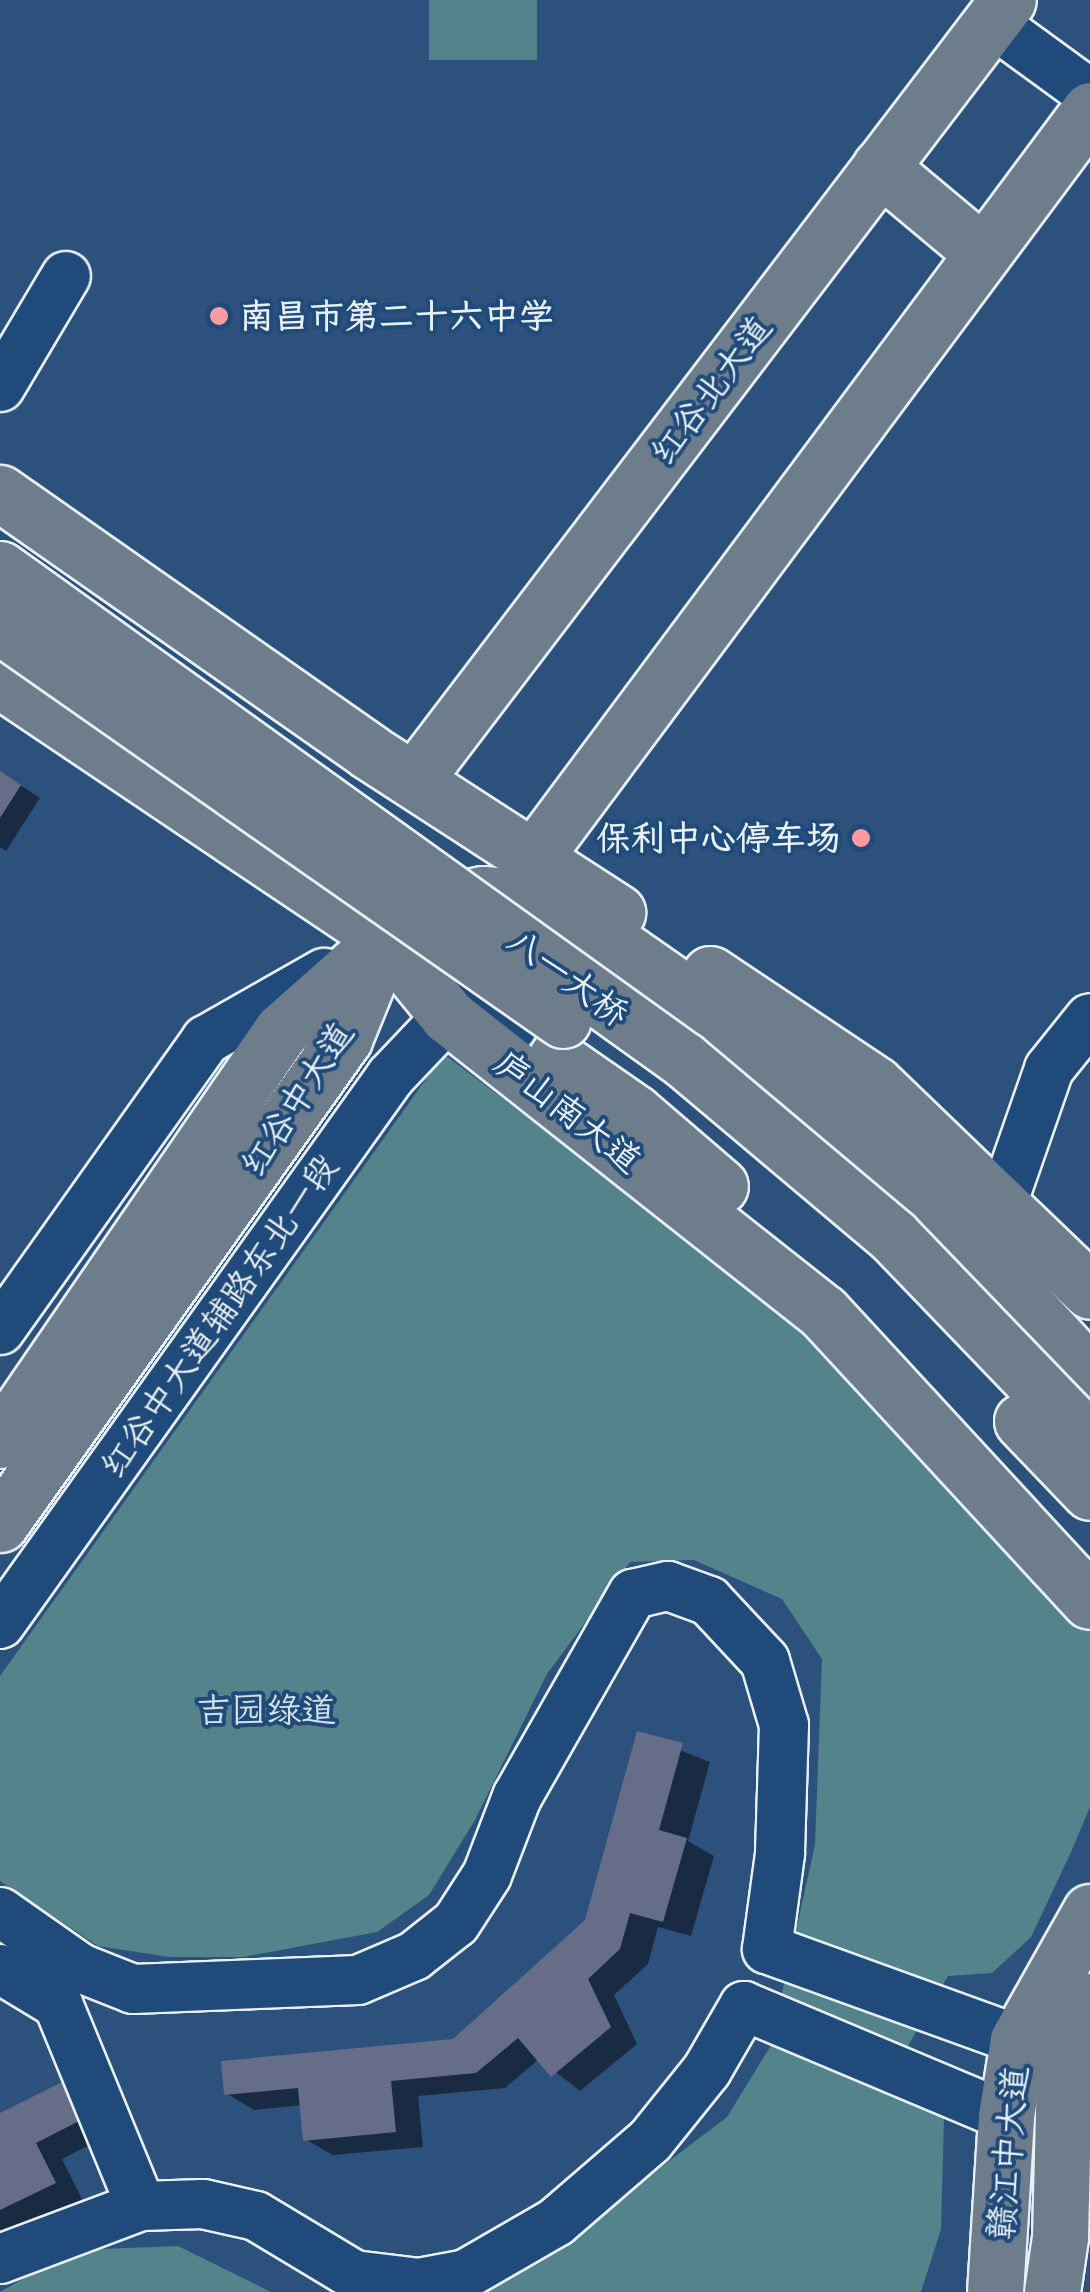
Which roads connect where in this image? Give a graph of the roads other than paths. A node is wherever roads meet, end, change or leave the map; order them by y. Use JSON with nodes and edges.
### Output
{"nodes":[{"id":1,"x":999,"y":11,"type":"edge"},
{"id":2,"x":1090,"y":94,"type":"edge"},
{"id":3,"x":1090,"y":110,"type":"edge"},
{"id":4,"x":880,"y":167,"type":"junction"},
{"id":5,"x":983,"y":253,"type":"junction"},
{"id":6,"x":66,"y":276,"type":"dead end"},
{"id":7,"x":0,"y":387,"type":"edge"},
{"id":8,"x":0,"y":494,"type":"edge"},
{"id":9,"x":0,"y":569,"type":"edge"},
{"id":10,"x":0,"y":626,"type":"edge"},
{"id":11,"x":0,"y":680,"type":"edge"},
{"id":12,"x":414,"y":780,"type":"junction"},
{"id":13,"x":534,"y":857,"type":"junction"},
{"id":14,"x":385,"y":938,"type":"junction"},
{"id":15,"x":448,"y":1016,"type":"junction"},
{"id":16,"x":1090,"y":1018,"type":"edge"},
{"id":17,"x":512,"y":1027,"type":"joint"},
{"id":18,"x":1001,"y":1207,"type":"junction"},
{"id":19,"x":1090,"y":1290,"type":"edge"},
{"id":20,"x":0,"y":1330,"type":"edge"},
{"id":21,"x":1090,"y":1374,"type":"edge"},
{"id":22,"x":1,"y":1437,"type":"edge"},
{"id":23,"x":1090,"y":1441,"type":"edge"},
{"id":24,"x":1090,"y":1492,"type":"edge"},
{"id":25,"x":0,"y":1524,"type":"edge"},
{"id":26,"x":1090,"y":1548,"type":"edge"},
{"id":27,"x":1090,"y":1601,"type":"edge"},
{"id":28,"x":0,"y":1624,"type":"edge"},
{"id":29,"x":0,"y":1912,"type":"edge"},
{"id":30,"x":1090,"y":1912,"type":"edge"},
{"id":31,"x":767,"y":1949,"type":"junction"},
{"id":32,"x":0,"y":1969,"type":"edge"},
{"id":33,"x":69,"y":1986,"type":"junction"},
{"id":34,"x":1090,"y":2001,"type":"edge"},
{"id":35,"x":744,"y":2006,"type":"junction"},
{"id":36,"x":1018,"y":2040,"type":"junction"},
{"id":37,"x":1006,"y":2116,"type":"junction"},
{"id":38,"x":140,"y":2206,"type":"junction"},
{"id":39,"x":0,"y":2260,"type":"edge"},
{"id":40,"x":995,"y":2292,"type":"edge"},
{"id":41,"x":1052,"y":2292,"type":"edge"}],
"edges":[{"from":1,"to":2,"type":"street"},
{"from":1,"to":4,"type":"main road","name":"红谷北大道"},
{"from":3,"to":5,"type":"main road"},
{"from":4,"to":5,"type":"main road"},
{"from":4,"to":12,"type":"main road","name":"红谷北大道"},
{"from":5,"to":13,"type":"main road"},
{"from":6,"to":7,"type":"street"},
{"from":8,"to":12,"type":"main road"},
{"from":9,"to":23,"type":"main road","name":"八一大桥","bridge":true},
{"from":10,"to":24,"type":"main road","name":"八一大桥","bridge":true},
{"from":11,"to":14,"type":"main road","name":"庐山南大道"},
{"from":12,"to":13,"type":"main road"},
{"from":13,"to":18,"type":"main road"},
{"from":14,"to":15,"type":"main road","name":"庐山南大道"},
{"from":14,"to":17,"type":"street"},
{"from":14,"to":20,"type":"street"},
{"from":14,"to":21,"type":"main road"},
{"from":14,"to":22,"type":"main road","name":"红谷中大道"},
{"from":14,"to":25,"type":"main road","name":"红谷中大道"},
{"from":15,"to":27,"type":"main road","name":"庐山南大道"},
{"from":15,"to":28,"type":"street","name":"红谷中大道辅路东北一段"},
{"from":16,"to":18,"type":"street"},
{"from":17,"to":26,"type":"main road"},
{"from":18,"to":19,"type":"main road"},
{"from":29,"to":33,"type":"street"},
{"from":30,"to":36,"type":"main road","name":"赣江中大道"},
{"from":31,"to":33,"type":"street"},
{"from":31,"to":35,"type":"street"},
{"from":31,"to":36,"type":"street"},
{"from":32,"to":33,"type":"street"},
{"from":33,"to":38,"type":"street"},
{"from":34,"to":41,"type":"main road","name":"赣江中大道"},
{"from":35,"to":37,"type":"street"},
{"from":35,"to":38,"type":"street"},
{"from":36,"to":37,"type":"main road","name":"赣江中大道"},
{"from":37,"to":40,"type":"main road","name":"赣江中大道"},
{"from":38,"to":39,"type":"street"}]}
